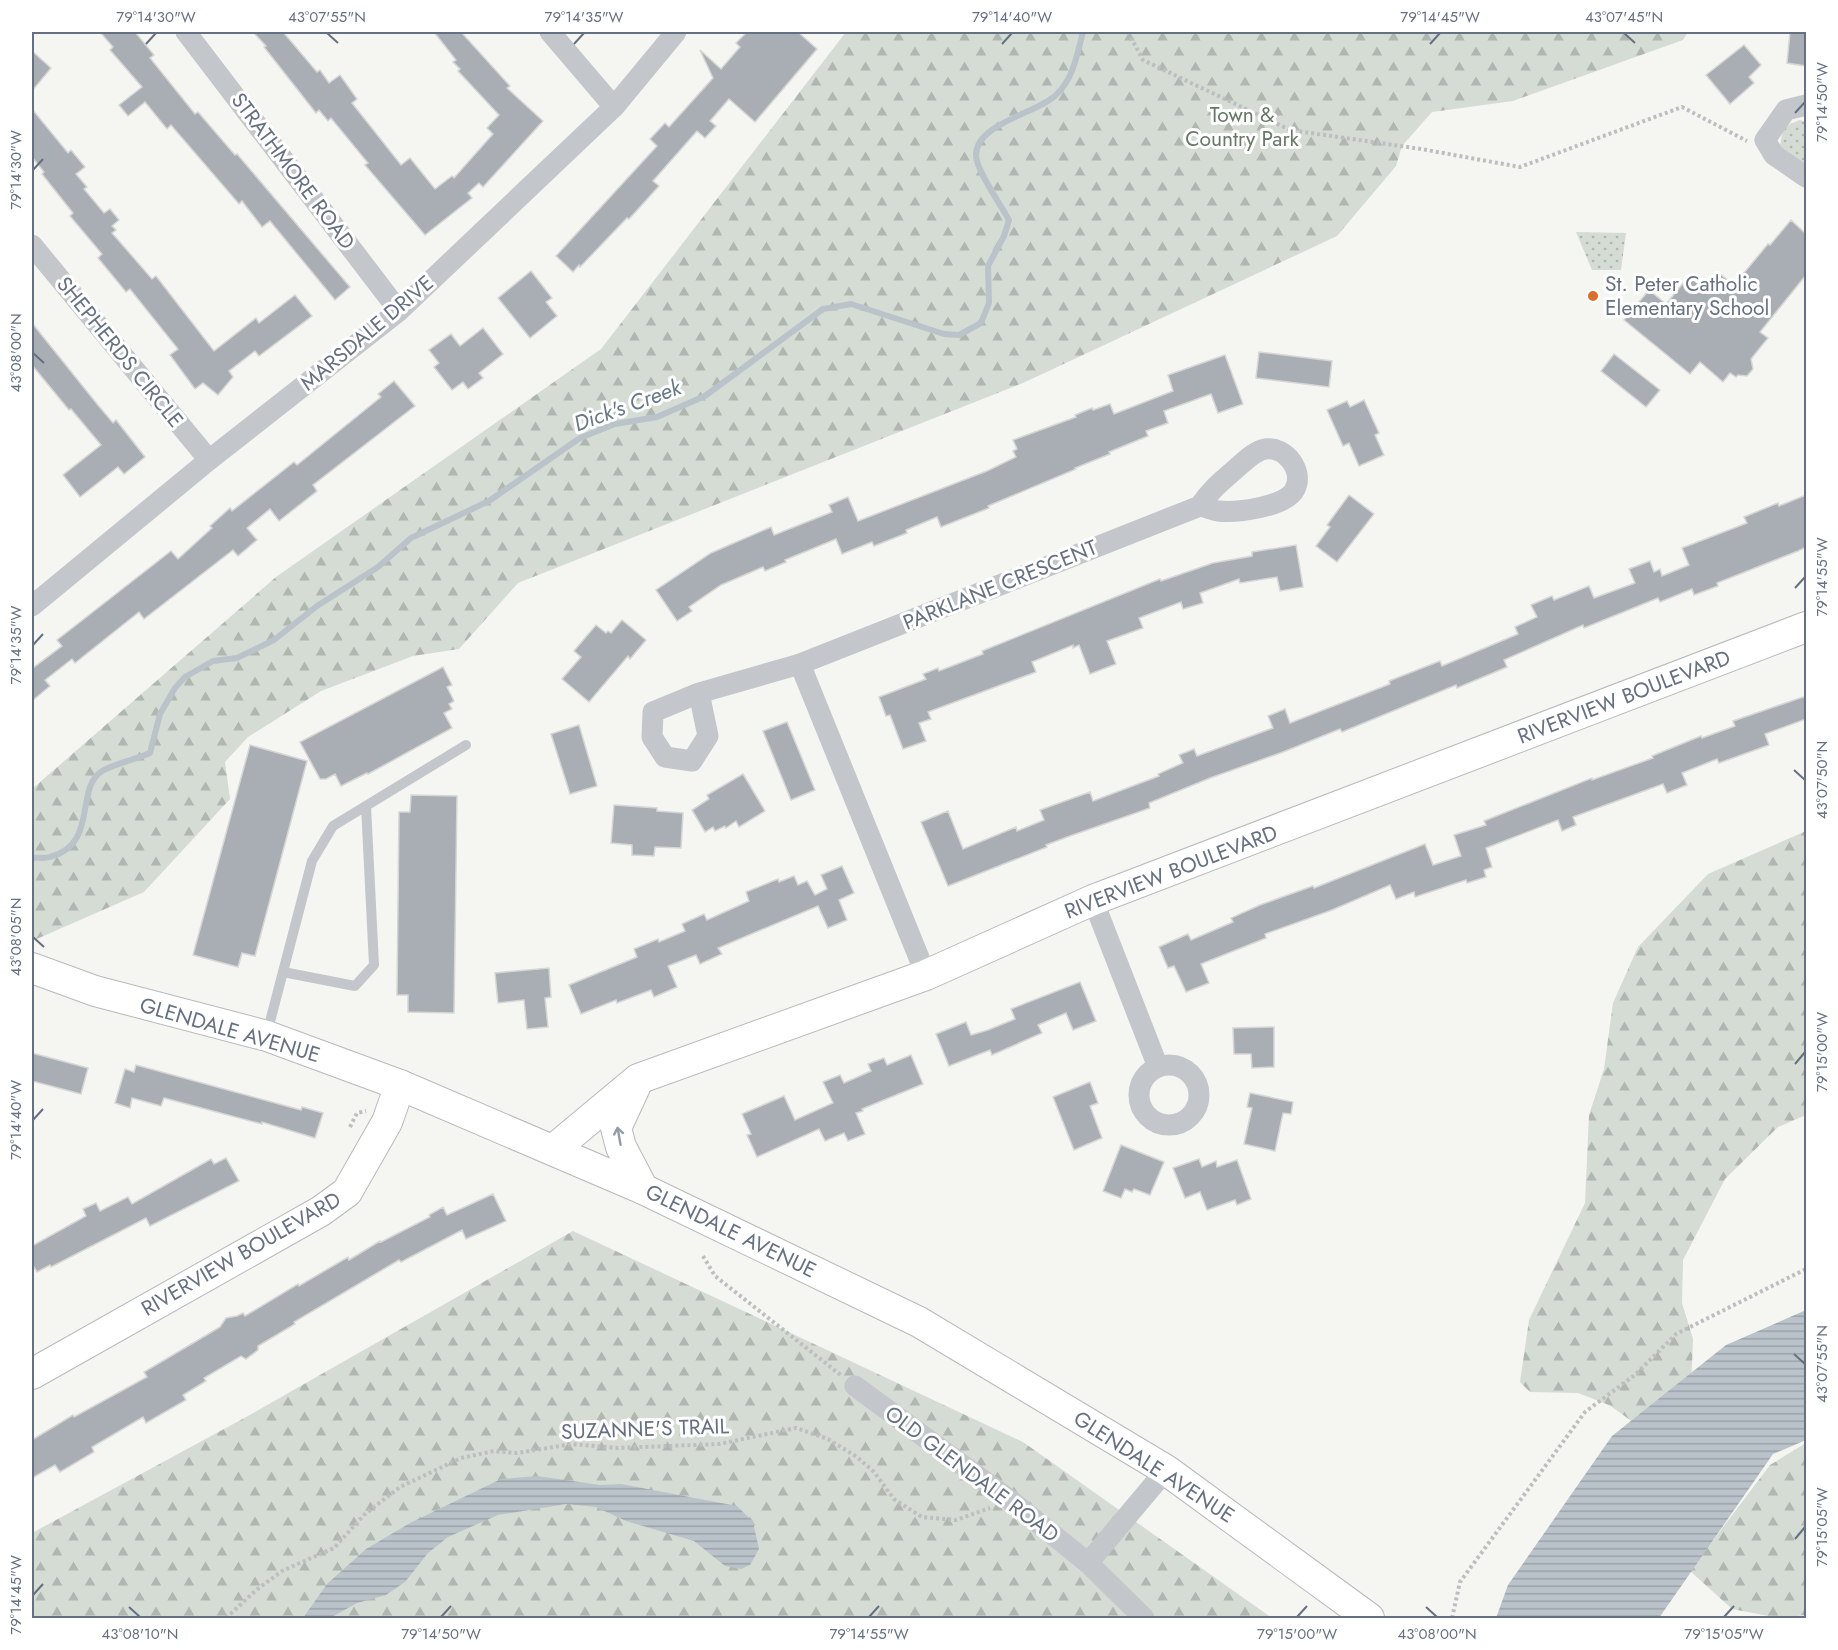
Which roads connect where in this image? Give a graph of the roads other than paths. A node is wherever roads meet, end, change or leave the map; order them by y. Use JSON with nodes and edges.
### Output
{"nodes":[{"id":1,"x":186,"y":32,"type":"edge"},
{"id":2,"x":550,"y":32,"type":"edge"},
{"id":3,"x":676,"y":32,"type":"edge"},
{"id":4,"x":1806,"y":105,"type":"edge"},
{"id":5,"x":614,"y":107,"type":"junction"},
{"id":6,"x":1806,"y":177,"type":"edge"},
{"id":7,"x":32,"y":245,"type":"edge"},
{"id":8,"x":399,"y":310,"type":"junction"},
{"id":9,"x":209,"y":460,"type":"junction"},
{"id":10,"x":1200,"y":506,"type":"dead end"},
{"id":11,"x":32,"y":606,"type":"edge"},
{"id":12,"x":1806,"y":627,"type":"edge"},
{"id":13,"x":800,"y":664,"type":"junction"},
{"id":14,"x":699,"y":693,"type":"dead end"},
{"id":15,"x":466,"y":745,"type":"dead end"},
{"id":16,"x":366,"y":806,"type":"junction"},
{"id":17,"x":1093,"y":900,"type":"junction"},
{"id":18,"x":32,"y":968,"type":"edge"},
{"id":19,"x":283,"y":972,"type":"junction"},
{"id":20,"x":926,"y":975,"type":"junction"},
{"id":21,"x":267,"y":1036,"type":"junction"},
{"id":22,"x":1158,"y":1067,"type":"dead end"},
{"id":23,"x":638,"y":1079,"type":"junction"},
{"id":24,"x":400,"y":1085,"type":"junction"},
{"id":25,"x":554,"y":1149,"type":"junction"},
{"id":26,"x":643,"y":1189,"type":"junction"},
{"id":27,"x":32,"y":1374,"type":"edge"},
{"id":28,"x":855,"y":1386,"type":"road end"},
{"id":29,"x":1166,"y":1470,"type":"junction"},
{"id":30,"x":1088,"y":1563,"type":"junction"},
{"id":31,"x":1144,"y":1618,"type":"edge"},
{"id":32,"x":1369,"y":1618,"type":"edge"}],
"edges":[{"from":1,"to":8,"type":"street","name":"STRATHMORE ROAD"},
{"from":2,"to":5,"type":"street"},
{"from":3,"to":5,"type":"street","name":"MARSDALE DRIVE"},
{"from":4,"to":6,"type":"street"},
{"from":5,"to":8,"type":"street","name":"MARSDALE DRIVE"},
{"from":7,"to":9,"type":"street","name":"SHEPHERDS CIRCLE"},
{"from":8,"to":9,"type":"street","name":"MARSDALE DRIVE"},
{"from":9,"to":11,"type":"street","name":"MARSDALE DRIVE"},
{"from":10,"to":13,"type":"street","name":"PARKLANE CRESCENT"},
{"from":12,"to":17,"type":"street","name":"RIVERVIEW BOULEVARD"},
{"from":13,"to":14,"type":"street","name":"PARKLANE CRESCENT"},
{"from":13,"to":20,"type":"street"},
{"from":15,"to":16,"type":"lane"},
{"from":16,"to":19,"type":"lane"},
{"from":16,"to":19,"type":"lane"},
{"from":17,"to":20,"type":"street","name":"RIVERVIEW BOULEVARD"},
{"from":17,"to":22,"type":"street"},
{"from":18,"to":21,"type":"street","name":"GLENDALE AVENUE"},
{"from":19,"to":21,"type":"lane"},
{"from":20,"to":23,"type":"street","name":"RIVERVIEW BOULEVARD"},
{"from":21,"to":24,"type":"street","name":"GLENDALE AVENUE"},
{"from":23,"to":25,"type":"street","name":"RIVERVIEW BOULEVARD"},
{"from":26,"to":23,"type":"street","one_way":true},
{"from":24,"to":25,"type":"street","name":"GLENDALE AVENUE"},
{"from":24,"to":27,"type":"street","name":"RIVERVIEW BOULEVARD"},
{"from":25,"to":26,"type":"street","name":"GLENDALE AVENUE"},
{"from":26,"to":29,"type":"street","name":"GLENDALE AVENUE"},
{"from":28,"to":30,"type":"street","name":"OLD GLENDALE ROAD"},
{"from":29,"to":30,"type":"street"},
{"from":29,"to":32,"type":"street","name":"GLENDALE AVENUE"},
{"from":30,"to":31,"type":"street","name":"OLD GLENDALE ROAD"}]}
